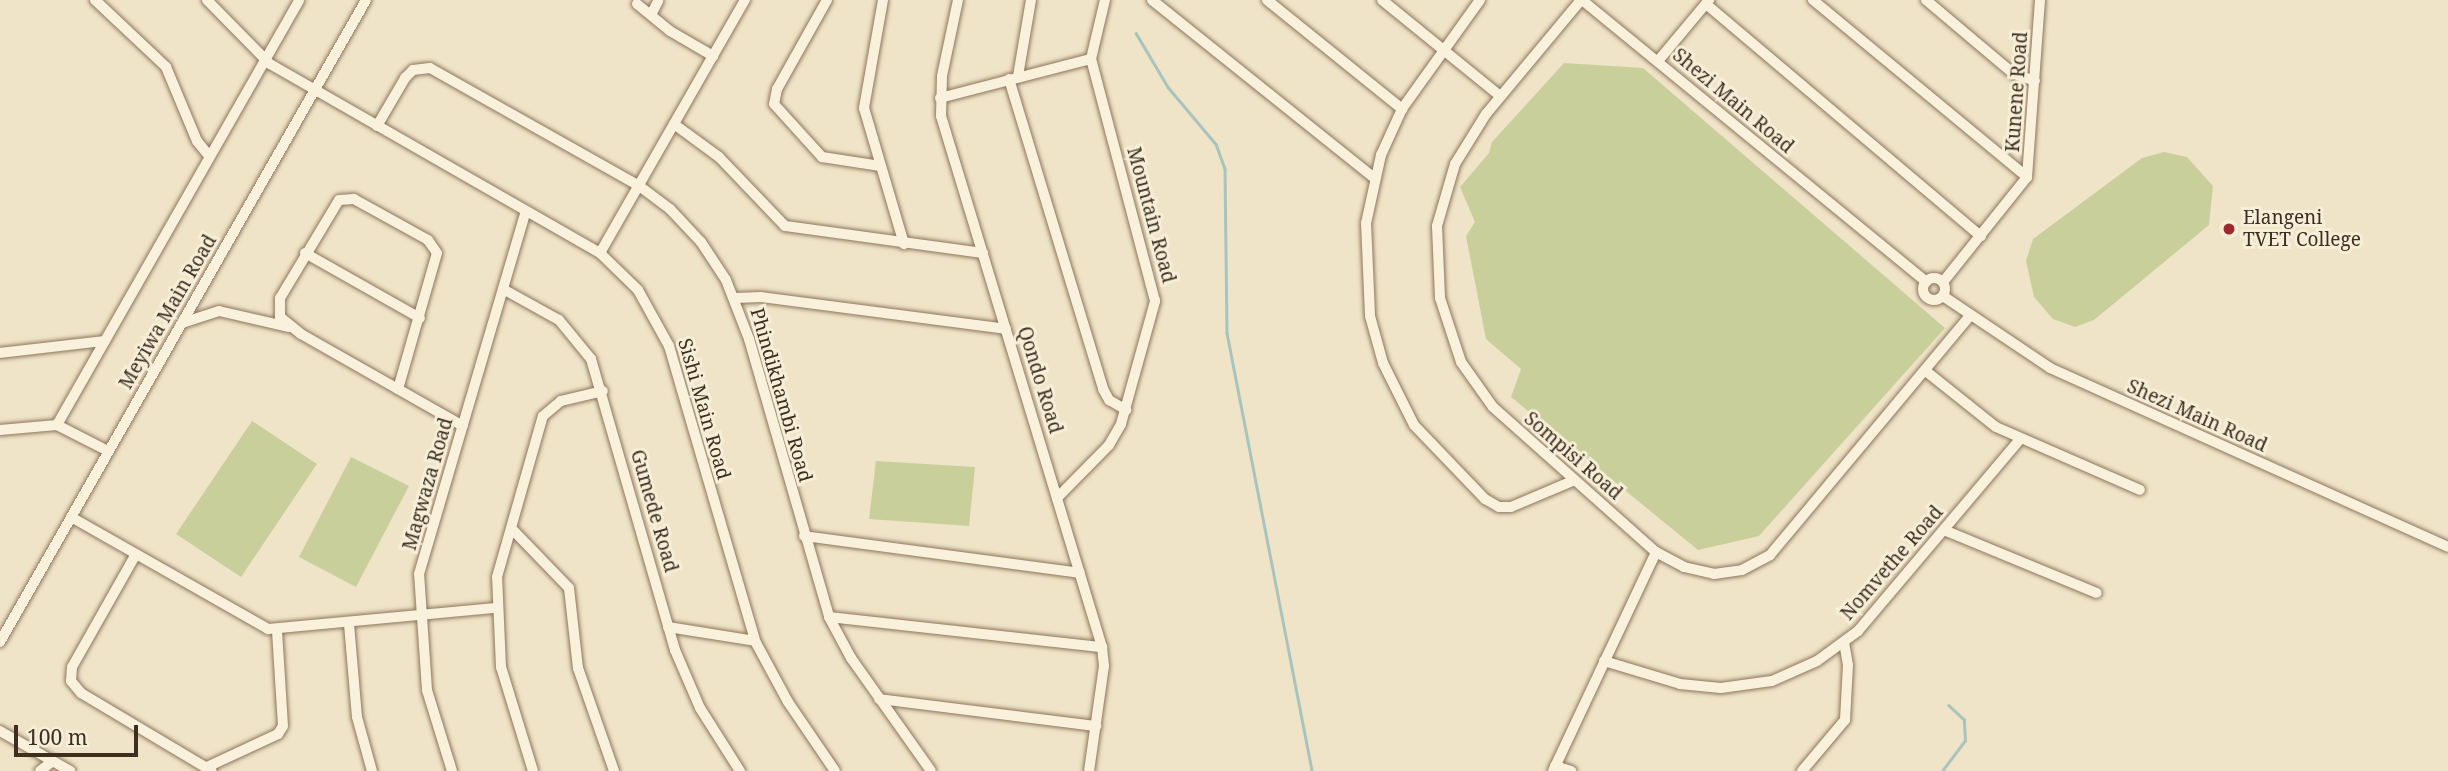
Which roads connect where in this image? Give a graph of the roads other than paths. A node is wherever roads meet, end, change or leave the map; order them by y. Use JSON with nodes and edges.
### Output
{"nodes":[{"id":1,"x":95,"y":0,"type":"edge"},
{"id":2,"x":299,"y":0,"type":"edge"},
{"id":3,"x":366,"y":0,"type":"edge"},
{"id":4,"x":745,"y":0,"type":"edge"},
{"id":5,"x":827,"y":0,"type":"edge"},
{"id":6,"x":883,"y":0,"type":"edge"},
{"id":7,"x":958,"y":0,"type":"edge"},
{"id":8,"x":1031,"y":0,"type":"edge"},
{"id":9,"x":1105,"y":0,"type":"edge"},
{"id":10,"x":1152,"y":0,"type":"edge"},
{"id":11,"x":1267,"y":0,"type":"edge"},
{"id":12,"x":1382,"y":0,"type":"edge"},
{"id":13,"x":1480,"y":0,"type":"edge"},
{"id":14,"x":1582,"y":0,"type":"edge"},
{"id":15,"x":1813,"y":0,"type":"edge"},
{"id":16,"x":1926,"y":0,"type":"edge"},
{"id":17,"x":2040,"y":0,"type":"edge"},
{"id":18,"x":209,"y":1,"type":"edge"},
{"id":19,"x":658,"y":1,"type":"edge"},
{"id":20,"x":1708,"y":2,"type":"edge"},
{"id":21,"x":637,"y":4,"type":"dead end"},
{"id":22,"x":651,"y":15,"type":"junction"},
{"id":23,"x":1444,"y":50,"type":"junction"},
{"id":24,"x":713,"y":57,"type":"junction"},
{"id":25,"x":265,"y":59,"type":"junction"},
{"id":26,"x":1091,"y":59,"type":"junction"},
{"id":27,"x":1658,"y":61,"type":"junction"},
{"id":28,"x":1014,"y":77,"type":"junction"},
{"id":29,"x":2035,"y":81,"type":"junction"},
{"id":30,"x":314,"y":90,"type":"junction"},
{"id":31,"x":1500,"y":96,"type":"junction"},
{"id":32,"x":940,"y":98,"type":"junction"},
{"id":33,"x":1402,"y":109,"type":"junction"},
{"id":34,"x":674,"y":124,"type":"junction"},
{"id":35,"x":377,"y":126,"type":"junction"},
{"id":36,"x":209,"y":156,"type":"junction"},
{"id":37,"x":880,"y":166,"type":"junction"},
{"id":38,"x":2026,"y":177,"type":"junction"},
{"id":39,"x":1374,"y":178,"type":"junction"},
{"id":40,"x":638,"y":185,"type":"junction"},
{"id":41,"x":526,"y":211,"type":"junction"},
{"id":42,"x":1981,"y":236,"type":"junction"},
{"id":43,"x":904,"y":244,"type":"junction"},
{"id":44,"x":305,"y":253,"type":"junction"},
{"id":45,"x":600,"y":253,"type":"junction"},
{"id":46,"x":983,"y":253,"type":"junction"},
{"id":47,"x":1926,"y":282,"type":"junction"},
{"id":48,"x":1943,"y":282,"type":"junction"},
{"id":49,"x":503,"y":289,"type":"junction"},
{"id":50,"x":1943,"y":296,"type":"junction"},
{"id":51,"x":734,"y":298,"type":"junction"},
{"id":52,"x":1970,"y":316,"type":"junction"},
{"id":53,"x":420,"y":318,"type":"junction"},
{"id":54,"x":182,"y":323,"type":"junction"},
{"id":55,"x":291,"y":328,"type":"junction"},
{"id":56,"x":1006,"y":329,"type":"junction"},
{"id":57,"x":104,"y":341,"type":"junction"},
{"id":58,"x":0,"y":353,"type":"edge"},
{"id":59,"x":1927,"y":372,"type":"junction"},
{"id":60,"x":398,"y":389,"type":"junction"},
{"id":61,"x":603,"y":391,"type":"junction"},
{"id":62,"x":1126,"y":410,"type":"junction"},
{"id":63,"x":57,"y":425,"type":"junction"},
{"id":64,"x":463,"y":426,"type":"junction"},
{"id":65,"x":0,"y":430,"type":"edge"},
{"id":66,"x":2020,"y":439,"type":"junction"},
{"id":67,"x":108,"y":451,"type":"junction"},
{"id":68,"x":1574,"y":480,"type":"junction"},
{"id":69,"x":2140,"y":490,"type":"dead end"},
{"id":70,"x":1057,"y":498,"type":"junction"},
{"id":71,"x":71,"y":517,"type":"junction"},
{"id":72,"x":512,"y":529,"type":"junction"},
{"id":73,"x":1944,"y":530,"type":"junction"},
{"id":74,"x":804,"y":536,"type":"junction"},
{"id":75,"x":2448,"y":547,"type":"edge"},
{"id":76,"x":1656,"y":552,"type":"junction"},
{"id":77,"x":136,"y":554,"type":"junction"},
{"id":78,"x":1080,"y":573,"type":"junction"},
{"id":79,"x":2097,"y":593,"type":"dead end"},
{"id":80,"x":496,"y":608,"type":"junction"},
{"id":81,"x":829,"y":617,"type":"junction"},
{"id":82,"x":420,"y":618,"type":"junction"},
{"id":83,"x":349,"y":624,"type":"junction"},
{"id":84,"x":668,"y":627,"type":"junction"},
{"id":85,"x":277,"y":630,"type":"junction"},
{"id":86,"x":755,"y":641,"type":"junction"},
{"id":87,"x":0,"y":642,"type":"edge"},
{"id":88,"x":1844,"y":642,"type":"junction"},
{"id":89,"x":1102,"y":647,"type":"junction"},
{"id":90,"x":1604,"y":661,"type":"junction"},
{"id":91,"x":879,"y":699,"type":"junction"},
{"id":92,"x":1096,"y":726,"type":"junction"},
{"id":93,"x":0,"y":731,"type":"edge"},
{"id":94,"x":52,"y":761,"type":"junction"},
{"id":95,"x":209,"y":769,"type":"edge"},
{"id":96,"x":1554,"y":769,"type":"edge"},
{"id":97,"x":40,"y":771,"type":"edge"},
{"id":98,"x":70,"y":771,"type":"edge"},
{"id":99,"x":372,"y":771,"type":"edge"},
{"id":100,"x":452,"y":771,"type":"edge"},
{"id":101,"x":533,"y":771,"type":"edge"},
{"id":102,"x":614,"y":771,"type":"edge"},
{"id":103,"x":740,"y":771,"type":"edge"},
{"id":104,"x":835,"y":771,"type":"edge"},
{"id":105,"x":931,"y":771,"type":"edge"},
{"id":106,"x":1089,"y":771,"type":"edge"},
{"id":107,"x":1571,"y":771,"type":"edge"},
{"id":108,"x":1802,"y":771,"type":"edge"}],
"edges":[{"from":1,"to":36,"type":"street"},
{"from":2,"to":25,"type":"street"},
{"from":3,"to":30,"type":"street","name":"Meyiwa Main Road"},
{"from":4,"to":24,"type":"street"},
{"from":5,"to":37,"type":"street"},
{"from":6,"to":37,"type":"street"},
{"from":7,"to":32,"type":"street","name":"Qondo Road"},
{"from":8,"to":28,"type":"street"},
{"from":9,"to":26,"type":"street","name":"Mountain Road"},
{"from":10,"to":39,"type":"street"},
{"from":11,"to":33,"type":"street"},
{"from":12,"to":23,"type":"street"},
{"from":13,"to":23,"type":"street"},
{"from":14,"to":27,"type":"street","name":"Shezi Main Road"},
{"from":14,"to":31,"type":"street","name":"Sompisi Road"},
{"from":15,"to":38,"type":"street"},
{"from":16,"to":29,"type":"street"},
{"from":17,"to":29,"type":"street","name":"Kunene Road"},
{"from":18,"to":25,"type":"street","name":"Sishi Main Road"},
{"from":19,"to":22,"type":"street"},
{"from":20,"to":27,"type":"street"},
{"from":20,"to":42,"type":"street"},
{"from":21,"to":22,"type":"street"},
{"from":22,"to":24,"type":"street"},
{"from":23,"to":31,"type":"street"},
{"from":23,"to":33,"type":"street"},
{"from":24,"to":34,"type":"street"},
{"from":25,"to":30,"type":"street","name":"Sishi Main Road"},
{"from":25,"to":36,"type":"street"},
{"from":26,"to":28,"type":"street"},
{"from":26,"to":62,"type":"street","name":"Mountain Road"},
{"from":27,"to":47,"type":"street","name":"Shezi Main Road"},
{"from":28,"to":32,"type":"street"},
{"from":28,"to":62,"type":"street"},
{"from":29,"to":38,"type":"street","name":"Kunene Road"},
{"from":30,"to":35,"type":"street","name":"Sishi Main Road"},
{"from":30,"to":54,"type":"street","name":"Meyiwa Main Road"},
{"from":31,"to":68,"type":"street","name":"Sompisi Road"},
{"from":32,"to":46,"type":"street","name":"Qondo Road"},
{"from":33,"to":39,"type":"street"},
{"from":34,"to":40,"type":"street"},
{"from":34,"to":43,"type":"street"},
{"from":35,"to":40,"type":"street","name":"Phindikhambi Road"},
{"from":35,"to":41,"type":"street","name":"Sishi Main Road"},
{"from":36,"to":57,"type":"street"},
{"from":37,"to":43,"type":"street"},
{"from":38,"to":42,"type":"street","name":"Kunene Road"},
{"from":39,"to":68,"type":"street"},
{"from":40,"to":45,"type":"street"},
{"from":40,"to":51,"type":"street","name":"Phindikhambi Road"},
{"from":41,"to":45,"type":"street","name":"Sishi Main Road"},
{"from":41,"to":49,"type":"street","name":"Magwaza Road"},
{"from":42,"to":48,"type":"street","name":"Kunene Road"},
{"from":43,"to":46,"type":"street"},
{"from":44,"to":53,"type":"street"},
{"from":44,"to":53,"type":"street"},
{"from":44,"to":55,"type":"street"},
{"from":45,"to":86,"type":"street","name":"Sishi Main Road"},
{"from":46,"to":56,"type":"street","name":"Qondo Road"},
{"from":47,"to":48,"type":"street"},
{"from":47,"to":50,"type":"street"},
{"from":48,"to":50,"type":"street"},
{"from":49,"to":61,"type":"street","name":"Gumede Road"},
{"from":49,"to":64,"type":"street","name":"Magwaza Road"},
{"from":50,"to":52,"type":"street","name":"Shezi Main Road"},
{"from":51,"to":56,"type":"street"},
{"from":51,"to":74,"type":"street","name":"Phindikhambi Road"},
{"from":52,"to":59,"type":"street","name":"Sompisi Road"},
{"from":52,"to":75,"type":"street","name":"Shezi Main Road"},
{"from":53,"to":60,"type":"street"},
{"from":54,"to":55,"type":"street"},
{"from":54,"to":67,"type":"street","name":"Meyiwa Main Road"},
{"from":55,"to":60,"type":"street"},
{"from":56,"to":70,"type":"street","name":"Qondo Road"},
{"from":57,"to":58,"type":"street"},
{"from":57,"to":63,"type":"street"},
{"from":59,"to":66,"type":"street"},
{"from":59,"to":76,"type":"street","name":"Sompisi Road"},
{"from":60,"to":64,"type":"street"},
{"from":61,"to":72,"type":"street"},
{"from":61,"to":84,"type":"street","name":"Gumede Road"},
{"from":62,"to":70,"type":"street","name":"Mountain Road"},
{"from":63,"to":65,"type":"street"},
{"from":63,"to":67,"type":"street"},
{"from":64,"to":82,"type":"street","name":"Magwaza Road"},
{"from":66,"to":69,"type":"street"},
{"from":66,"to":73,"type":"street","name":"Nomvethe Road"},
{"from":67,"to":71,"type":"street","name":"Meyiwa Main Road"},
{"from":68,"to":76,"type":"street","name":"Sompisi Road"},
{"from":70,"to":78,"type":"street","name":"Qondo Road"},
{"from":71,"to":77,"type":"street"},
{"from":71,"to":87,"type":"street","name":"Meyiwa Main Road"},
{"from":72,"to":80,"type":"street"},
{"from":72,"to":102,"type":"street"},
{"from":73,"to":79,"type":"street"},
{"from":73,"to":88,"type":"street","name":"Nomvethe Road"},
{"from":74,"to":78,"type":"street"},
{"from":74,"to":81,"type":"street","name":"Phindikhambi Road"},
{"from":76,"to":90,"type":"street"},
{"from":77,"to":85,"type":"street"},
{"from":77,"to":95,"type":"street"},
{"from":78,"to":89,"type":"street","name":"Qondo Road"},
{"from":80,"to":82,"type":"street"},
{"from":80,"to":101,"type":"street"},
{"from":81,"to":89,"type":"street"},
{"from":81,"to":91,"type":"street","name":"Phindikhambi Road"},
{"from":82,"to":83,"type":"street"},
{"from":82,"to":100,"type":"street","name":"Magwaza Road"},
{"from":83,"to":85,"type":"street"},
{"from":83,"to":99,"type":"street"},
{"from":84,"to":86,"type":"street"},
{"from":84,"to":103,"type":"street","name":"Gumede Road"},
{"from":85,"to":95,"type":"street"},
{"from":86,"to":104,"type":"street","name":"Sishi Main Road"},
{"from":88,"to":90,"type":"street","name":"Nomvethe Road"},
{"from":88,"to":108,"type":"street"},
{"from":89,"to":92,"type":"street","name":"Qondo Road"},
{"from":90,"to":96,"type":"street"},
{"from":91,"to":92,"type":"street"},
{"from":91,"to":105,"type":"street","name":"Phindikhambi Road"},
{"from":92,"to":106,"type":"street","name":"Qondo Road"},
{"from":93,"to":94,"type":"street"},
{"from":94,"to":97,"type":"street"},
{"from":94,"to":98,"type":"street"},
{"from":96,"to":107,"type":"street"}]}
